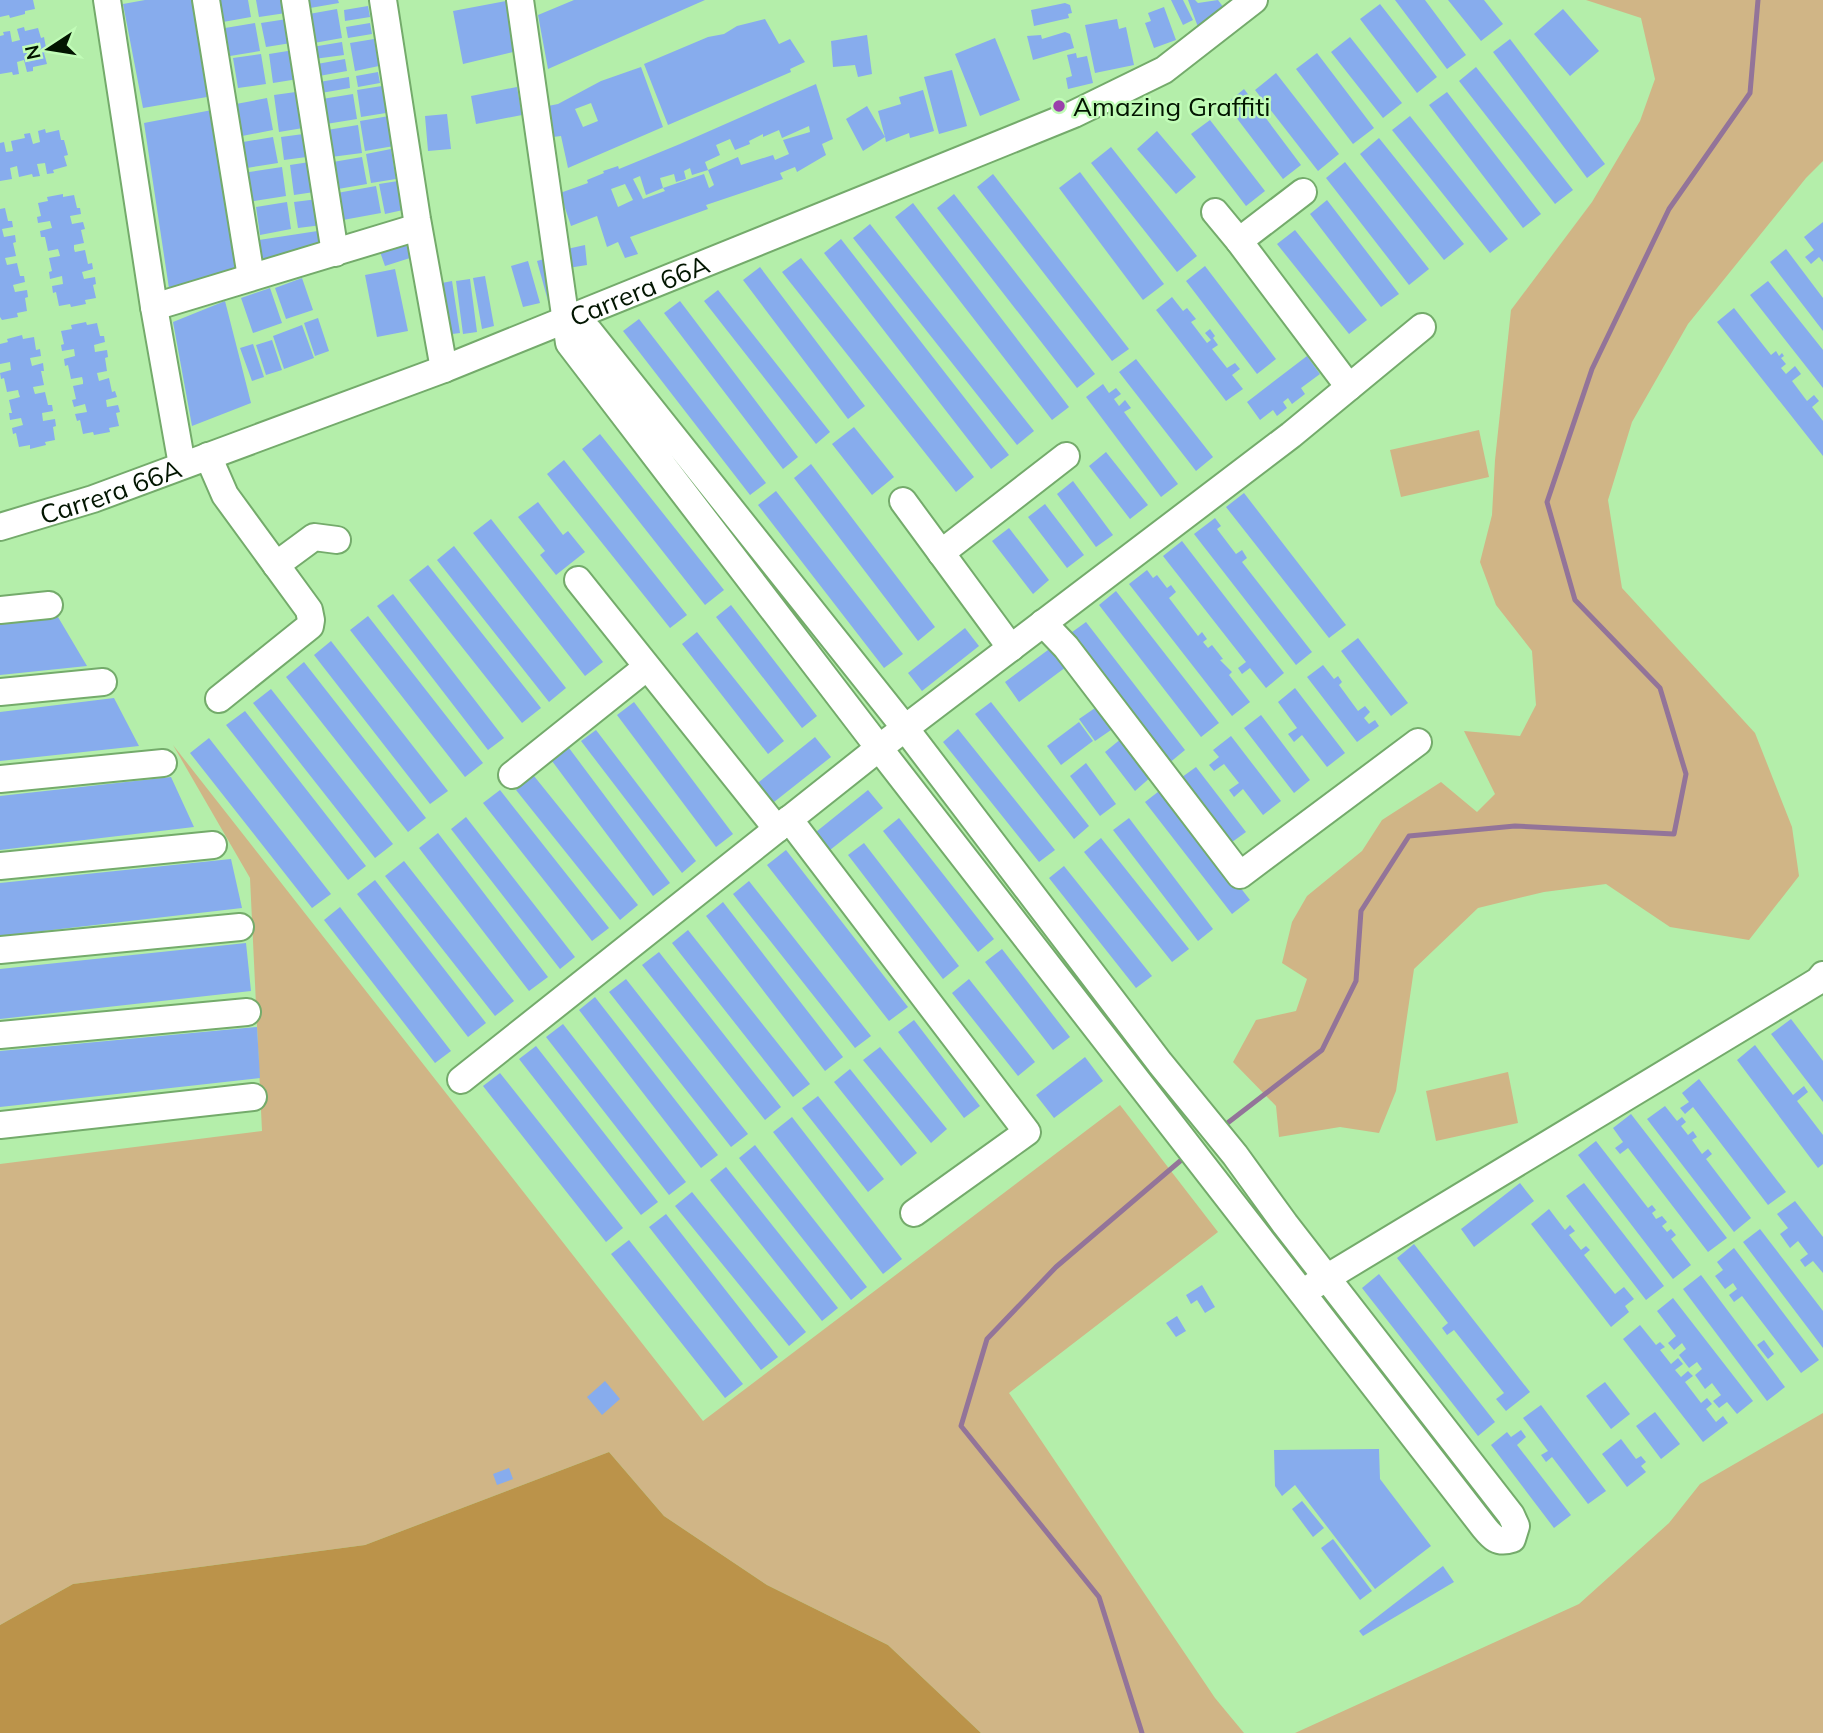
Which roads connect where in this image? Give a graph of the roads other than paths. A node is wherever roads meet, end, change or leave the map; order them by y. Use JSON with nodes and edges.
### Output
{"nodes":[{"id":1,"x":107,"y":0,"type":"edge"},
{"id":2,"x":206,"y":0,"type":"edge"},
{"id":3,"x":295,"y":0,"type":"edge"},
{"id":4,"x":383,"y":0,"type":"edge"},
{"id":5,"x":520,"y":0,"type":"edge"},
{"id":6,"x":1254,"y":0,"type":"edge"},
{"id":7,"x":1303,"y":192,"type":"dead end"},
{"id":8,"x":1215,"y":212,"type":"dead end"},
{"id":9,"x":418,"y":227,"type":"junction"},
{"id":10,"x":1238,"y":241,"type":"junction"},
{"id":11,"x":334,"y":253,"type":"junction"},
{"id":12,"x":251,"y":277,"type":"junction"},
{"id":13,"x":154,"y":307,"type":"junction"},
{"id":14,"x":567,"y":321,"type":"junction"},
{"id":15,"x":1422,"y":327,"type":"dead end"},
{"id":16,"x":444,"y":369,"type":"junction"},
{"id":17,"x":1349,"y":387,"type":"junction"},
{"id":18,"x":208,"y":456,"type":"junction"},
{"id":19,"x":1066,"y":456,"type":"dead end"},
{"id":20,"x":182,"y":465,"type":"junction"},
{"id":21,"x":903,"y":501,"type":"dead end"},
{"id":22,"x":0,"y":527,"type":"edge"},
{"id":23,"x":337,"y":540,"type":"dead end"},
{"id":24,"x":941,"y":553,"type":"junction"},
{"id":25,"x":276,"y":565,"type":"junction"},
{"id":26,"x":578,"y":580,"type":"dead end"},
{"id":27,"x":49,"y":606,"type":"dead end"},
{"id":28,"x":0,"y":610,"type":"edge"},
{"id":29,"x":1043,"y":623,"type":"junction"},
{"id":30,"x":1011,"y":648,"type":"junction"},
{"id":31,"x":647,"y":667,"type":"junction"},
{"id":32,"x":103,"y":682,"type":"dead end"},
{"id":33,"x":0,"y":692,"type":"edge"},
{"id":34,"x":219,"y":699,"type":"dead end"},
{"id":35,"x":905,"y":728,"type":"junction"},
{"id":36,"x":1418,"y":742,"type":"dead end"},
{"id":37,"x":879,"y":748,"type":"junction"},
{"id":38,"x":163,"y":763,"type":"dead end"},
{"id":39,"x":512,"y":775,"type":"dead end"},
{"id":40,"x":0,"y":779,"type":"edge"},
{"id":41,"x":783,"y":824,"type":"junction"},
{"id":42,"x":213,"y":845,"type":"dead end"},
{"id":43,"x":0,"y":866,"type":"edge"},
{"id":44,"x":240,"y":927,"type":"dead end"},
{"id":45,"x":0,"y":950,"type":"edge"},
{"id":46,"x":1823,"y":975,"type":"edge"},
{"id":47,"x":247,"y":1012,"type":"dead end"},
{"id":48,"x":0,"y":1035,"type":"edge"},
{"id":49,"x":461,"y":1080,"type":"dead end"},
{"id":50,"x":253,"y":1097,"type":"dead end"},
{"id":51,"x":0,"y":1125,"type":"edge"},
{"id":52,"x":914,"y":1213,"type":"dead end"},
{"id":53,"x":1327,"y":1278,"type":"junction"},
{"id":54,"x":1303,"y":1293,"type":"junction"}],
"edges":[{"from":1,"to":13,"type":"street"},
{"from":2,"to":12,"type":"street"},
{"from":3,"to":11,"type":"street"},
{"from":4,"to":9,"type":"street"},
{"from":5,"to":14,"type":"street"},
{"from":6,"to":14,"type":"street","name":"Carrera 66A"},
{"from":7,"to":10,"type":"street"},
{"from":8,"to":10,"type":"street"},
{"from":9,"to":11,"type":"street"},
{"from":9,"to":16,"type":"street"},
{"from":10,"to":17,"type":"street"},
{"from":11,"to":12,"type":"street"},
{"from":12,"to":13,"type":"street"},
{"from":13,"to":20,"type":"street"},
{"from":14,"to":16,"type":"street","name":"Carrera 66A"},
{"from":14,"to":35,"type":"street"},
{"from":14,"to":37,"type":"street"},
{"from":15,"to":17,"type":"street"},
{"from":16,"to":18,"type":"street","name":"Carrera 66A"},
{"from":17,"to":29,"type":"street"},
{"from":18,"to":20,"type":"street","name":"Carrera 66A"},
{"from":18,"to":25,"type":"street"},
{"from":19,"to":24,"type":"street"},
{"from":20,"to":22,"type":"street","name":"Carrera 66A"},
{"from":21,"to":24,"type":"street"},
{"from":23,"to":25,"type":"street"},
{"from":24,"to":30,"type":"street"},
{"from":25,"to":34,"type":"street"},
{"from":26,"to":31,"type":"street"},
{"from":27,"to":28,"type":"street"},
{"from":29,"to":30,"type":"street"},
{"from":29,"to":36,"type":"street"},
{"from":30,"to":35,"type":"street"},
{"from":31,"to":39,"type":"street"},
{"from":31,"to":41,"type":"street"},
{"from":32,"to":33,"type":"street"},
{"from":35,"to":37,"type":"street"},
{"from":35,"to":53,"type":"street"},
{"from":37,"to":41,"type":"street"},
{"from":37,"to":54,"type":"street"},
{"from":38,"to":40,"type":"street"},
{"from":41,"to":49,"type":"street"},
{"from":41,"to":52,"type":"street"},
{"from":42,"to":43,"type":"street"},
{"from":44,"to":45,"type":"street"},
{"from":46,"to":53,"type":"street"},
{"from":47,"to":48,"type":"street"},
{"from":50,"to":51,"type":"street"},
{"from":53,"to":54,"type":"street"},
{"from":53,"to":54,"type":"street"}]}
